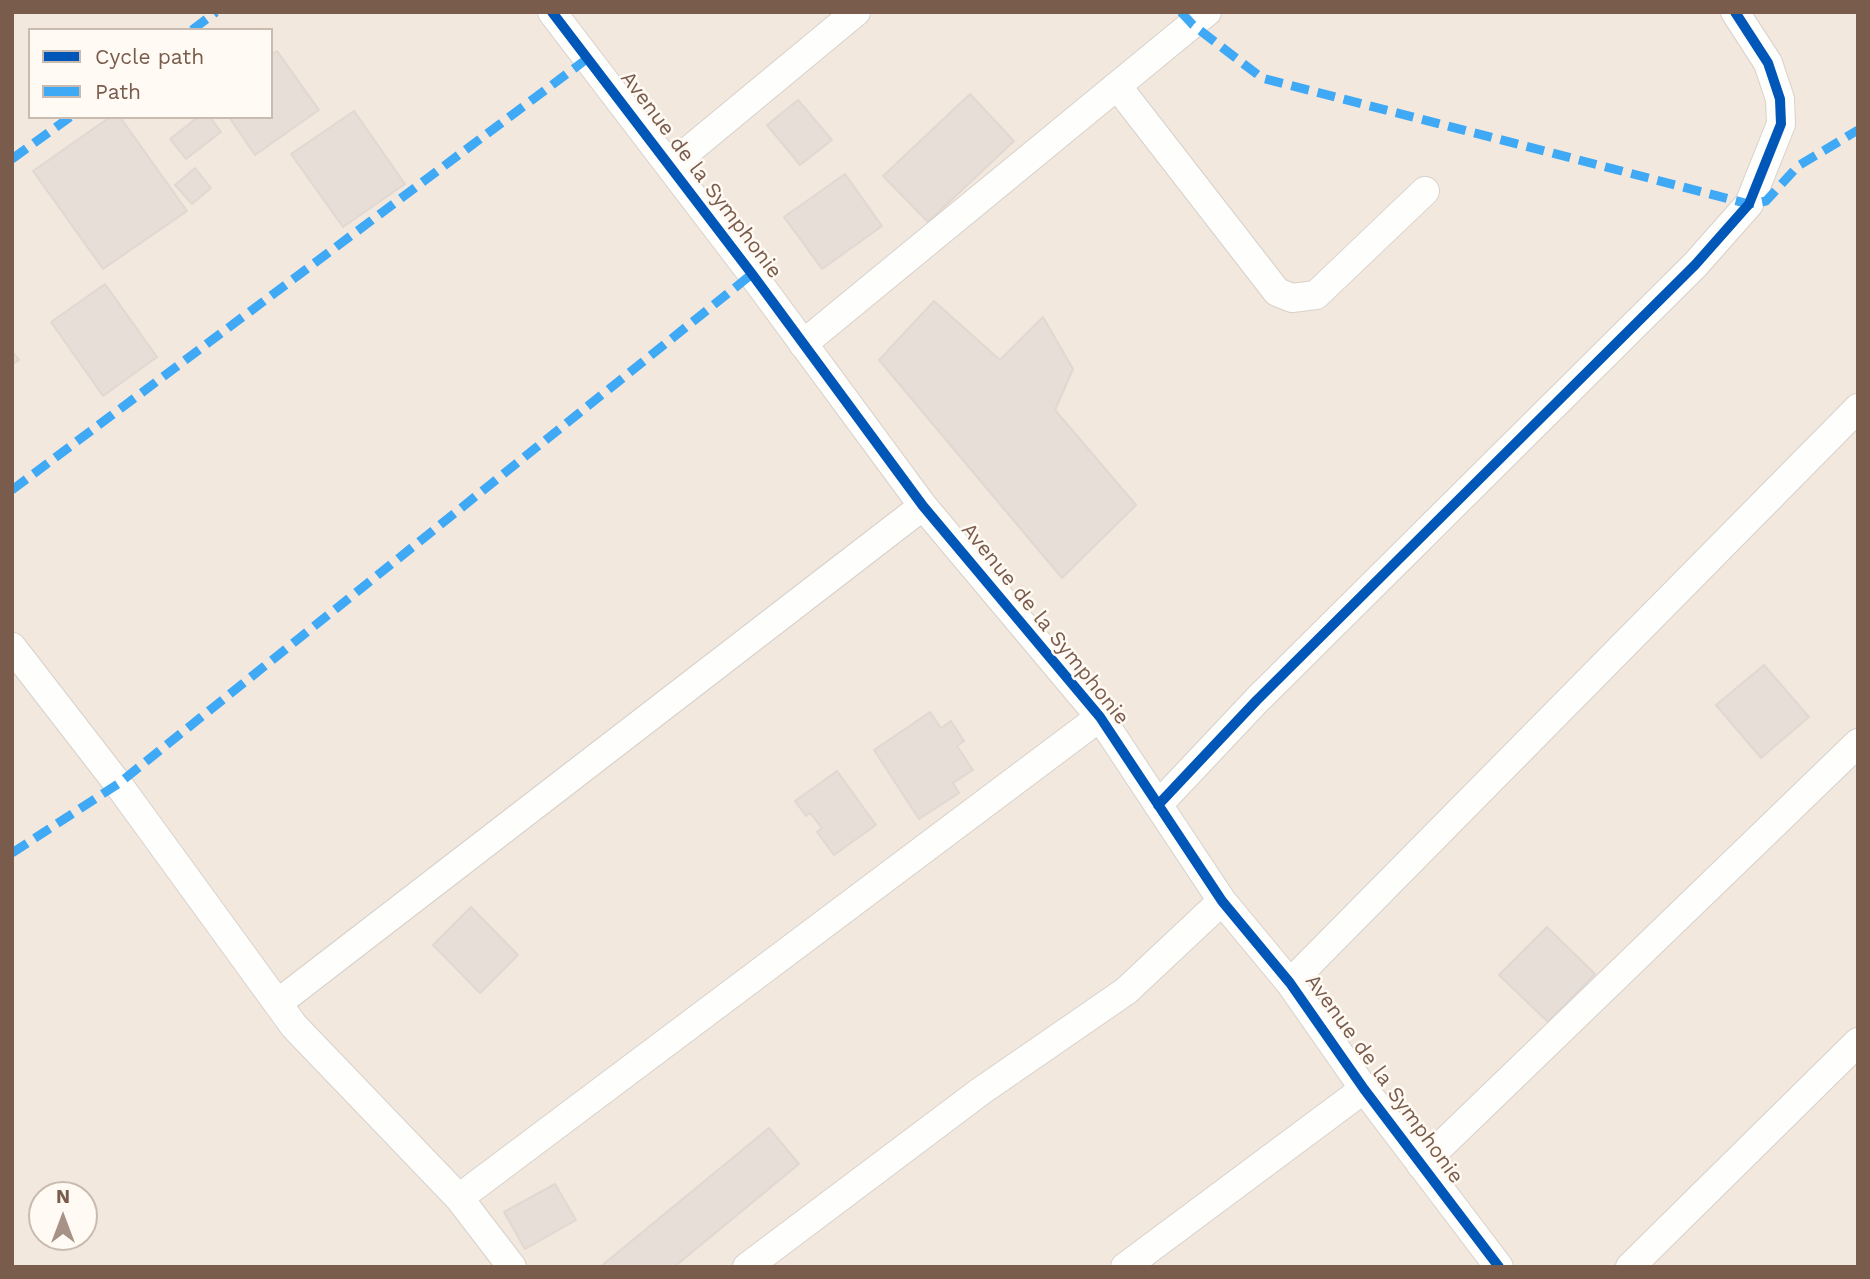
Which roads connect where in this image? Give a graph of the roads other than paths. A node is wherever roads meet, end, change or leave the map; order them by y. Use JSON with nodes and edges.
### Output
{"nodes":[{"id":1,"x":552,"y":12,"type":"edge"},
{"id":2,"x":856,"y":12,"type":"edge"},
{"id":3,"x":1207,"y":12,"type":"edge"},
{"id":4,"x":1735,"y":12,"type":"edge"},
{"id":5,"x":1118,"y":87,"type":"junction"},
{"id":6,"x":670,"y":166,"type":"junction"},
{"id":7,"x":1425,"y":191,"type":"dead end"},
{"id":8,"x":803,"y":344,"type":"junction"},
{"id":9,"x":1858,"y":408,"type":"edge"},
{"id":10,"x":923,"y":506,"type":"junction"},
{"id":11,"x":12,"y":647,"type":"edge"},
{"id":12,"x":1100,"y":717,"type":"junction"},
{"id":13,"x":1858,"y":743,"type":"edge"},
{"id":14,"x":1158,"y":804,"type":"junction"},
{"id":15,"x":1222,"y":901,"type":"junction"},
{"id":16,"x":1290,"y":983,"type":"junction"},
{"id":17,"x":278,"y":1003,"type":"junction"},
{"id":18,"x":1858,"y":1042,"type":"edge"},
{"id":19,"x":1364,"y":1089,"type":"junction"},
{"id":20,"x":1422,"y":1164,"type":"junction"},
{"id":21,"x":458,"y":1198,"type":"junction"},
{"id":22,"x":512,"y":1267,"type":"edge"},
{"id":23,"x":747,"y":1267,"type":"edge"},
{"id":24,"x":1125,"y":1267,"type":"edge"},
{"id":25,"x":1499,"y":1267,"type":"edge"},
{"id":26,"x":1630,"y":1267,"type":"edge"}],
"edges":[{"from":1,"to":6,"type":"street","name":"Avenue de la Symphonie"},
{"from":2,"to":6,"type":"street"},
{"from":3,"to":5,"type":"street"},
{"from":4,"to":14,"type":"street"},
{"from":5,"to":7,"type":"street"},
{"from":5,"to":8,"type":"street"},
{"from":6,"to":8,"type":"street","name":"Avenue de la Symphonie"},
{"from":8,"to":10,"type":"street","name":"Avenue de la Symphonie"},
{"from":9,"to":16,"type":"street"},
{"from":10,"to":12,"type":"street","name":"Avenue de la Symphonie"},
{"from":10,"to":17,"type":"street"},
{"from":11,"to":17,"type":"street"},
{"from":12,"to":14,"type":"street","name":"Avenue de la Symphonie"},
{"from":12,"to":21,"type":"street"},
{"from":13,"to":20,"type":"street"},
{"from":14,"to":15,"type":"street","name":"Avenue de la Symphonie"},
{"from":15,"to":16,"type":"street","name":"Avenue de la Symphonie"},
{"from":15,"to":23,"type":"street"},
{"from":16,"to":19,"type":"street","name":"Avenue de la Symphonie"},
{"from":17,"to":21,"type":"street"},
{"from":18,"to":26,"type":"street"},
{"from":19,"to":20,"type":"street","name":"Avenue de la Symphonie"},
{"from":19,"to":24,"type":"street"},
{"from":20,"to":25,"type":"street","name":"Avenue de la Symphonie"},
{"from":21,"to":22,"type":"street"}]}
